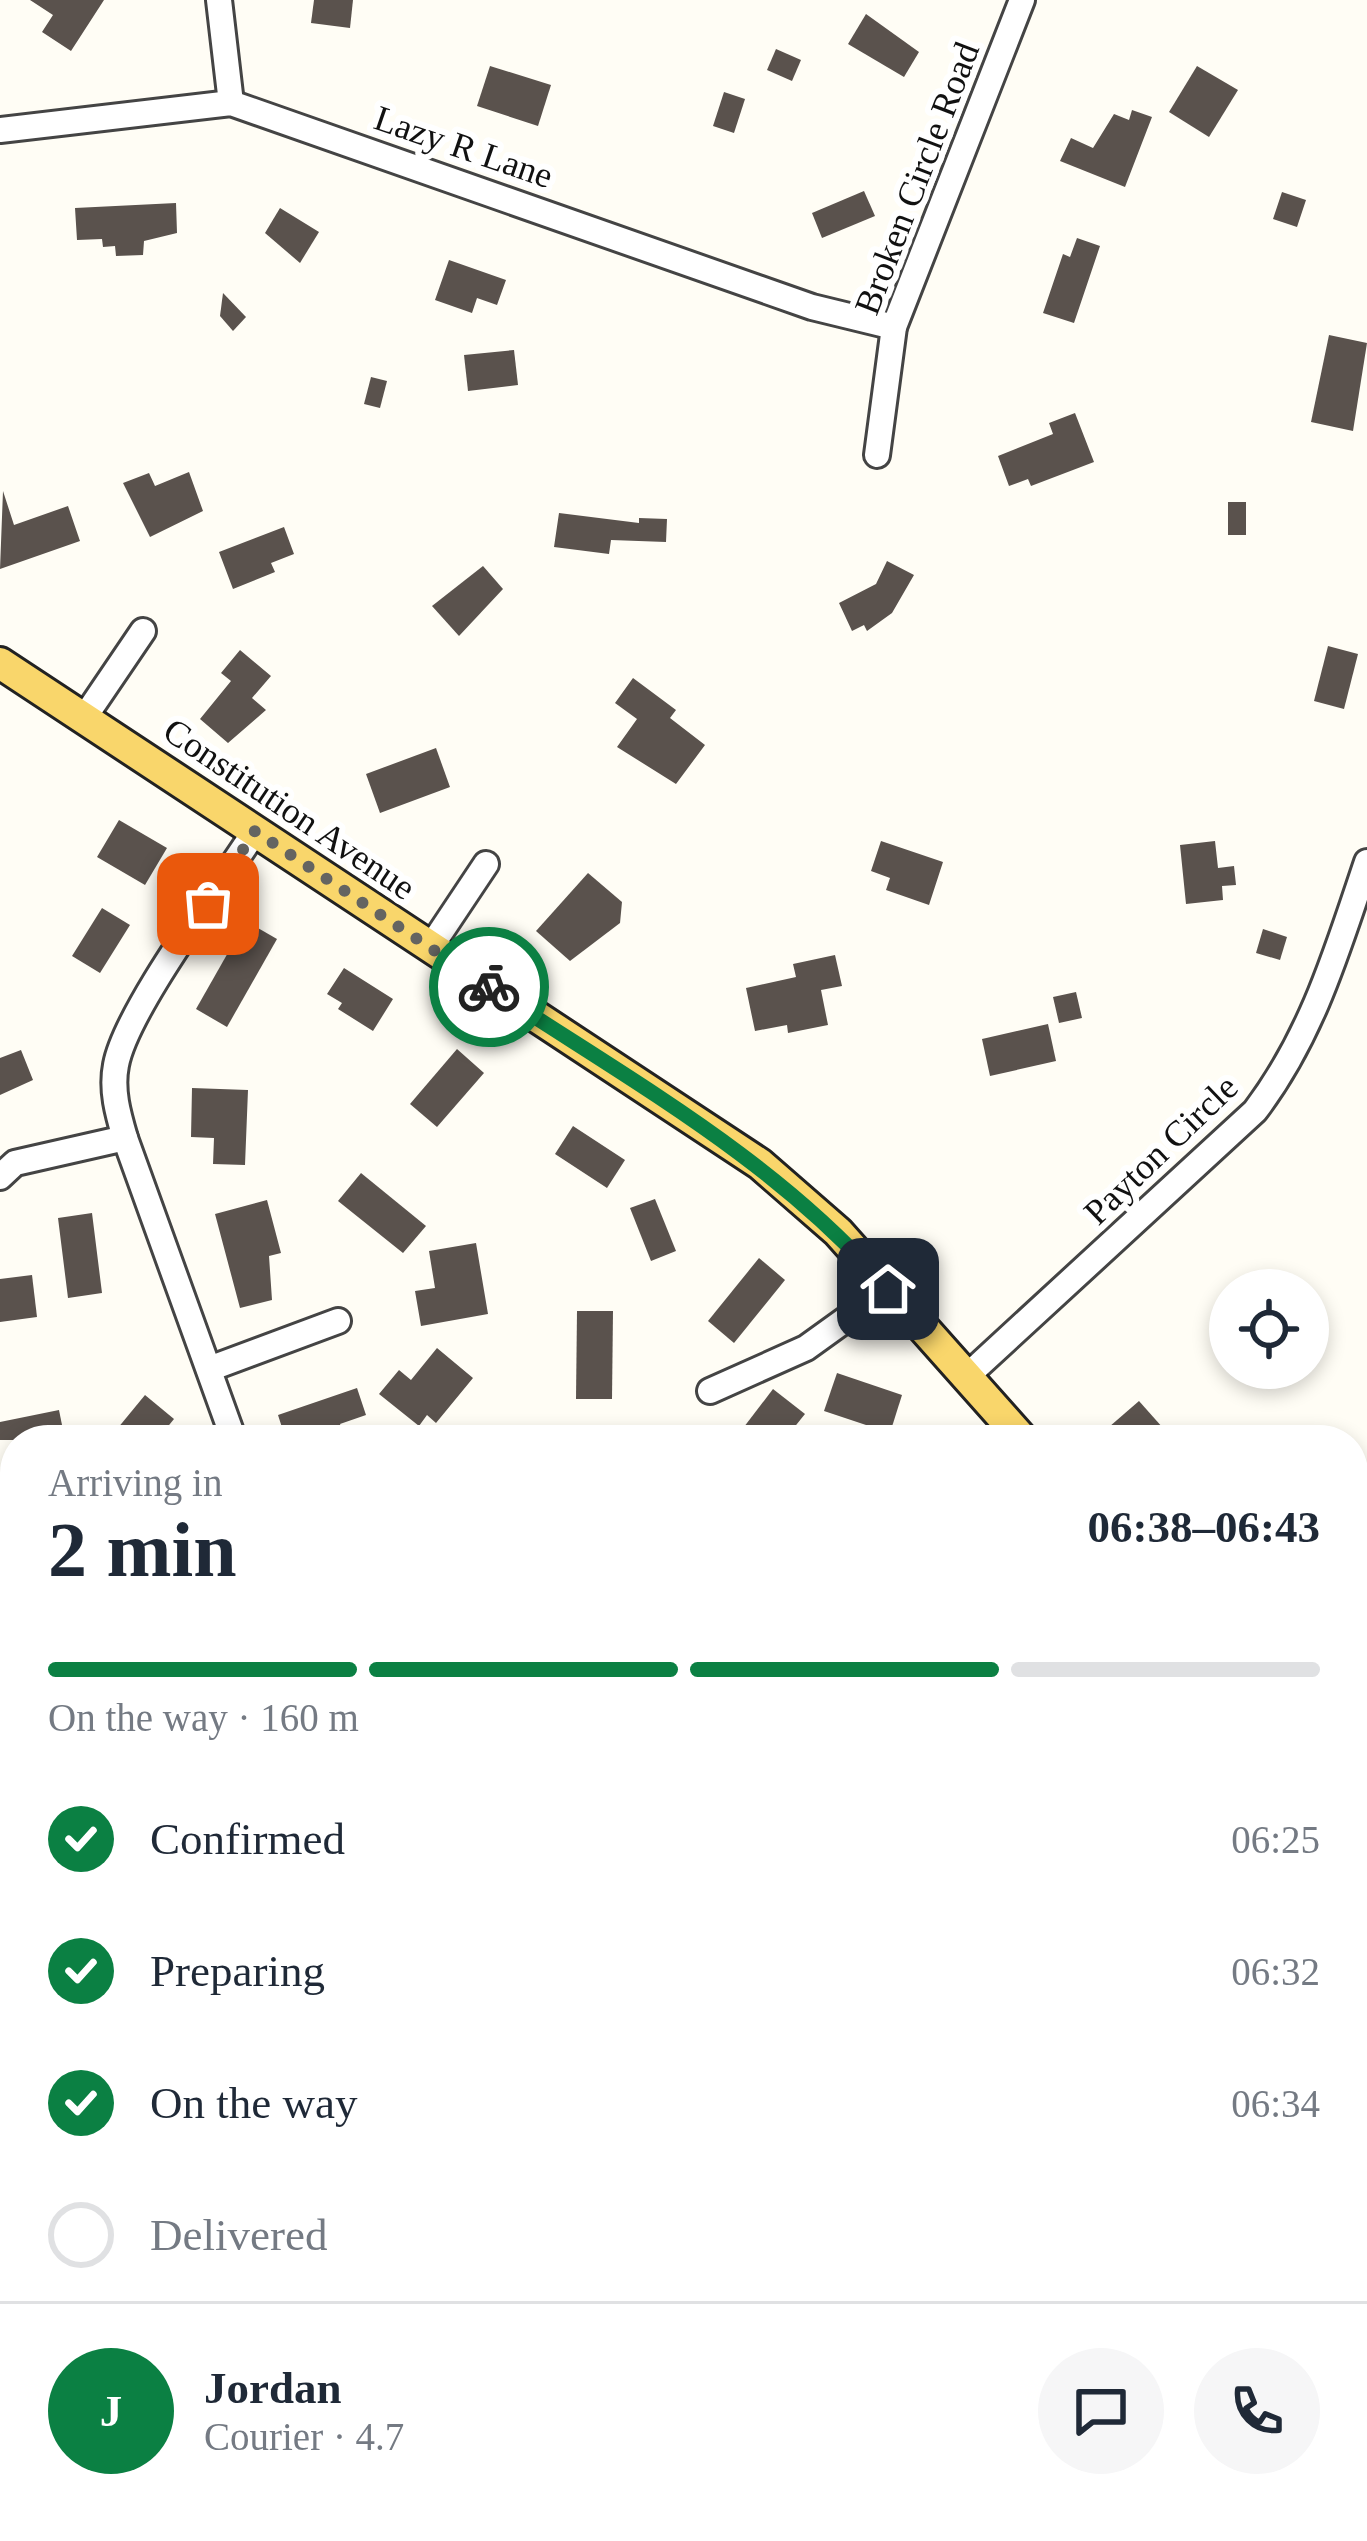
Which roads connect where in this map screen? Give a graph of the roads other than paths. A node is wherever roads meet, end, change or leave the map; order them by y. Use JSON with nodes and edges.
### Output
{"nodes":[{"id":1,"x":219,"y":0,"type":"edge"},
{"id":2,"x":1019,"y":1,"type":"edge"},
{"id":3,"x":231,"y":103,"type":"junction"},
{"id":4,"x":0,"y":130,"type":"edge"},
{"id":5,"x":894,"y":327,"type":"junction"},
{"id":6,"x":877,"y":455,"type":"dead end"},
{"id":7,"x":142,"y":631,"type":"dead end"},
{"id":8,"x":0,"y":663,"type":"edge"},
{"id":9,"x":84,"y":718,"type":"junction"},
{"id":10,"x":255,"y":831,"type":"junction"},
{"id":11,"x":1367,"y":862,"type":"edge"},
{"id":12,"x":486,"y":863,"type":"dead end"},
{"id":13,"x":430,"y":948,"type":"junction"},
{"id":14,"x":125,"y":1138,"type":"junction"},
{"id":15,"x":0,"y":1177,"type":"edge"},
{"id":16,"x":888,"y":1289,"type":"junction"},
{"id":17,"x":338,"y":1321,"type":"dead end"},
{"id":18,"x":209,"y":1369,"type":"junction"},
{"id":19,"x":966,"y":1377,"type":"junction"},
{"id":20,"x":710,"y":1391,"type":"dead end"},
{"id":21,"x":229,"y":1425,"type":"edge"},
{"id":22,"x":1009,"y":1425,"type":"edge"}],
"edges":[{"from":1,"to":3,"type":"street"},
{"from":2,"to":5,"type":"street","name":"Broken Circle Road"},
{"from":3,"to":4,"type":"street","name":"Lazy R Lane"},
{"from":3,"to":5,"type":"street","name":"Lazy R Lane"},
{"from":5,"to":6,"type":"street","name":"Broken Circle Road"},
{"from":7,"to":9,"type":"street"},
{"from":8,"to":9,"type":"main road","name":"Constitution Avenue"},
{"from":9,"to":10,"type":"main road","name":"Constitution Avenue"},
{"from":10,"to":13,"type":"main road","name":"Constitution Avenue"},
{"from":10,"to":14,"type":"street"},
{"from":11,"to":19,"type":"street","name":"Payton Circle"},
{"from":12,"to":13,"type":"street"},
{"from":13,"to":16,"type":"main road","name":"Constitution Avenue"},
{"from":14,"to":15,"type":"street"},
{"from":14,"to":18,"type":"street"},
{"from":16,"to":19,"type":"main road","name":"Constitution Avenue"},
{"from":16,"to":20,"type":"street"},
{"from":17,"to":18,"type":"street"},
{"from":18,"to":21,"type":"street"},
{"from":19,"to":22,"type":"main road","name":"Constitution Avenue"}]}
